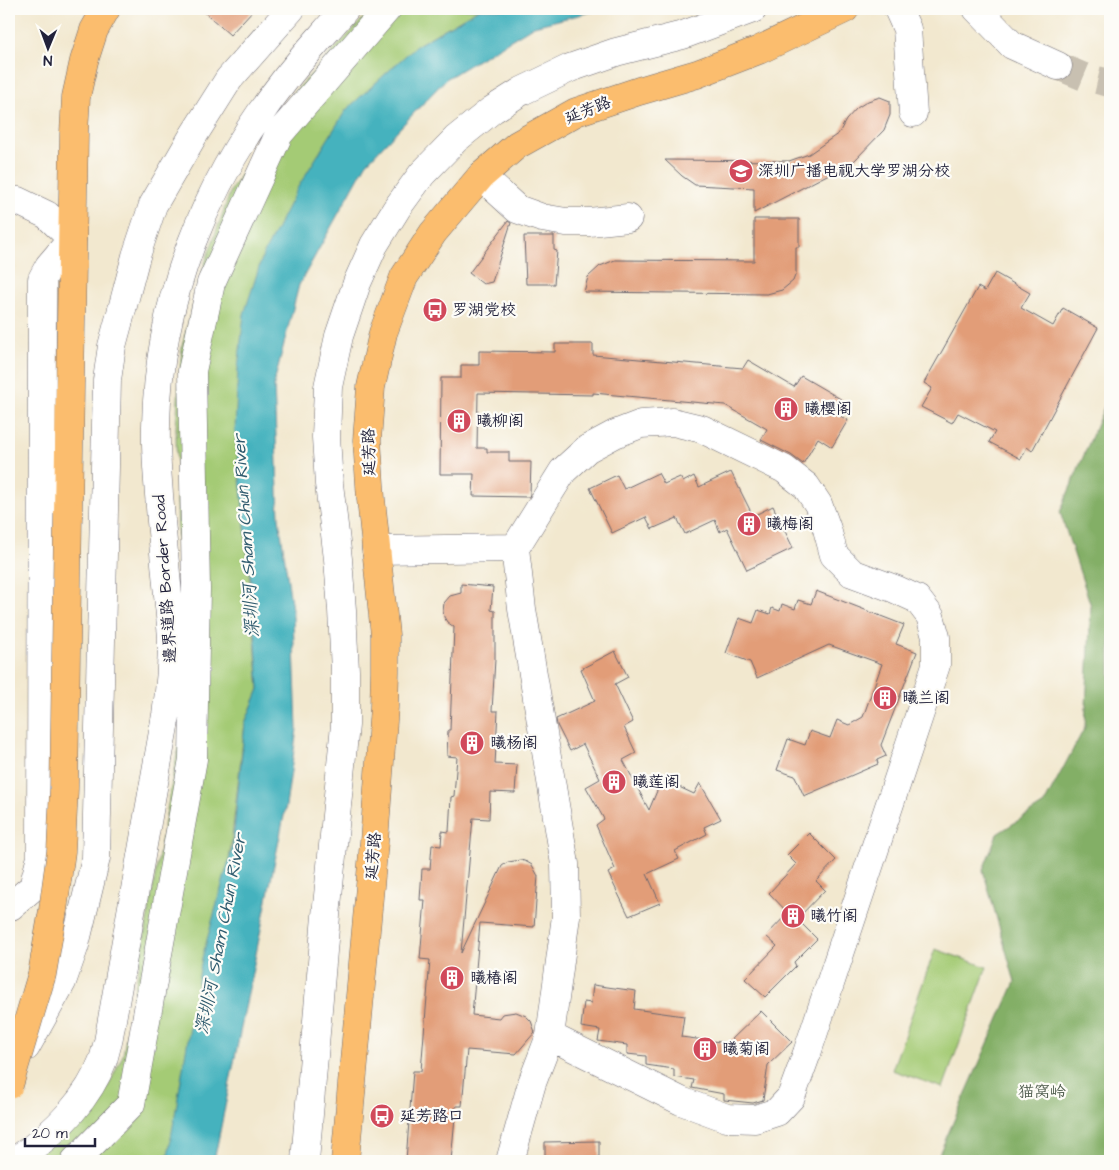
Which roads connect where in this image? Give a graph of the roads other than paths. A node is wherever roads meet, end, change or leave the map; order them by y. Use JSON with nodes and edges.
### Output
{"nodes":[{"id":1,"x":106,"y":9,"type":"edge"},
{"id":2,"x":291,"y":9,"type":"edge"},
{"id":3,"x":345,"y":9,"type":"edge"},
{"id":4,"x":387,"y":9,"type":"edge"},
{"id":5,"x":753,"y":9,"type":"edge"},
{"id":6,"x":845,"y":9,"type":"edge"},
{"id":7,"x":898,"y":9,"type":"edge"},
{"id":8,"x":977,"y":9,"type":"edge"},
{"id":9,"x":1058,"y":66,"type":"tunnel mouth"},
{"id":10,"x":913,"y":113,"type":"dead end"},
{"id":11,"x":481,"y":176,"type":"junction"},
{"id":12,"x":9,"y":200,"type":"edge"},
{"id":13,"x":628,"y":218,"type":"dead end"},
{"id":14,"x":72,"y":239,"type":"junction"},
{"id":15,"x":516,"y":548,"type":"junction"},
{"id":16,"x":376,"y":550,"type":"junction"},
{"id":17,"x":9,"y":906,"type":"edge"},
{"id":18,"x":550,"y":1036,"type":"junction"},
{"id":19,"x":9,"y":1075,"type":"edge"},
{"id":20,"x":9,"y":1085,"type":"edge"},
{"id":21,"x":15,"y":1161,"type":"edge"},
{"id":22,"x":75,"y":1161,"type":"edge"},
{"id":23,"x":305,"y":1161,"type":"edge"},
{"id":24,"x":345,"y":1161,"type":"edge"},
{"id":25,"x":510,"y":1161,"type":"edge"}],
"edges":[{"from":1,"to":14,"type":"main road"},
{"from":2,"to":19,"type":"street"},
{"from":3,"to":21,"type":"street","name":"邊界道路 Border Road"},
{"from":4,"to":22,"type":"street"},
{"from":5,"to":23,"type":"street"},
{"from":6,"to":11,"type":"main road","name":"延芳路"},
{"from":7,"to":10,"type":"street"},
{"from":8,"to":9,"type":"street"},
{"from":11,"to":13,"type":"street"},
{"from":11,"to":16,"type":"main road","name":"延芳路"},
{"from":12,"to":14,"type":"street"},
{"from":14,"to":17,"type":"street"},
{"from":14,"to":20,"type":"main road","bridge":true},
{"from":15,"to":16,"type":"street"},
{"from":15,"to":18,"type":"street"},
{"from":15,"to":18,"type":"street"},
{"from":16,"to":24,"type":"main road","name":"延芳路"},
{"from":18,"to":25,"type":"street"}]}
